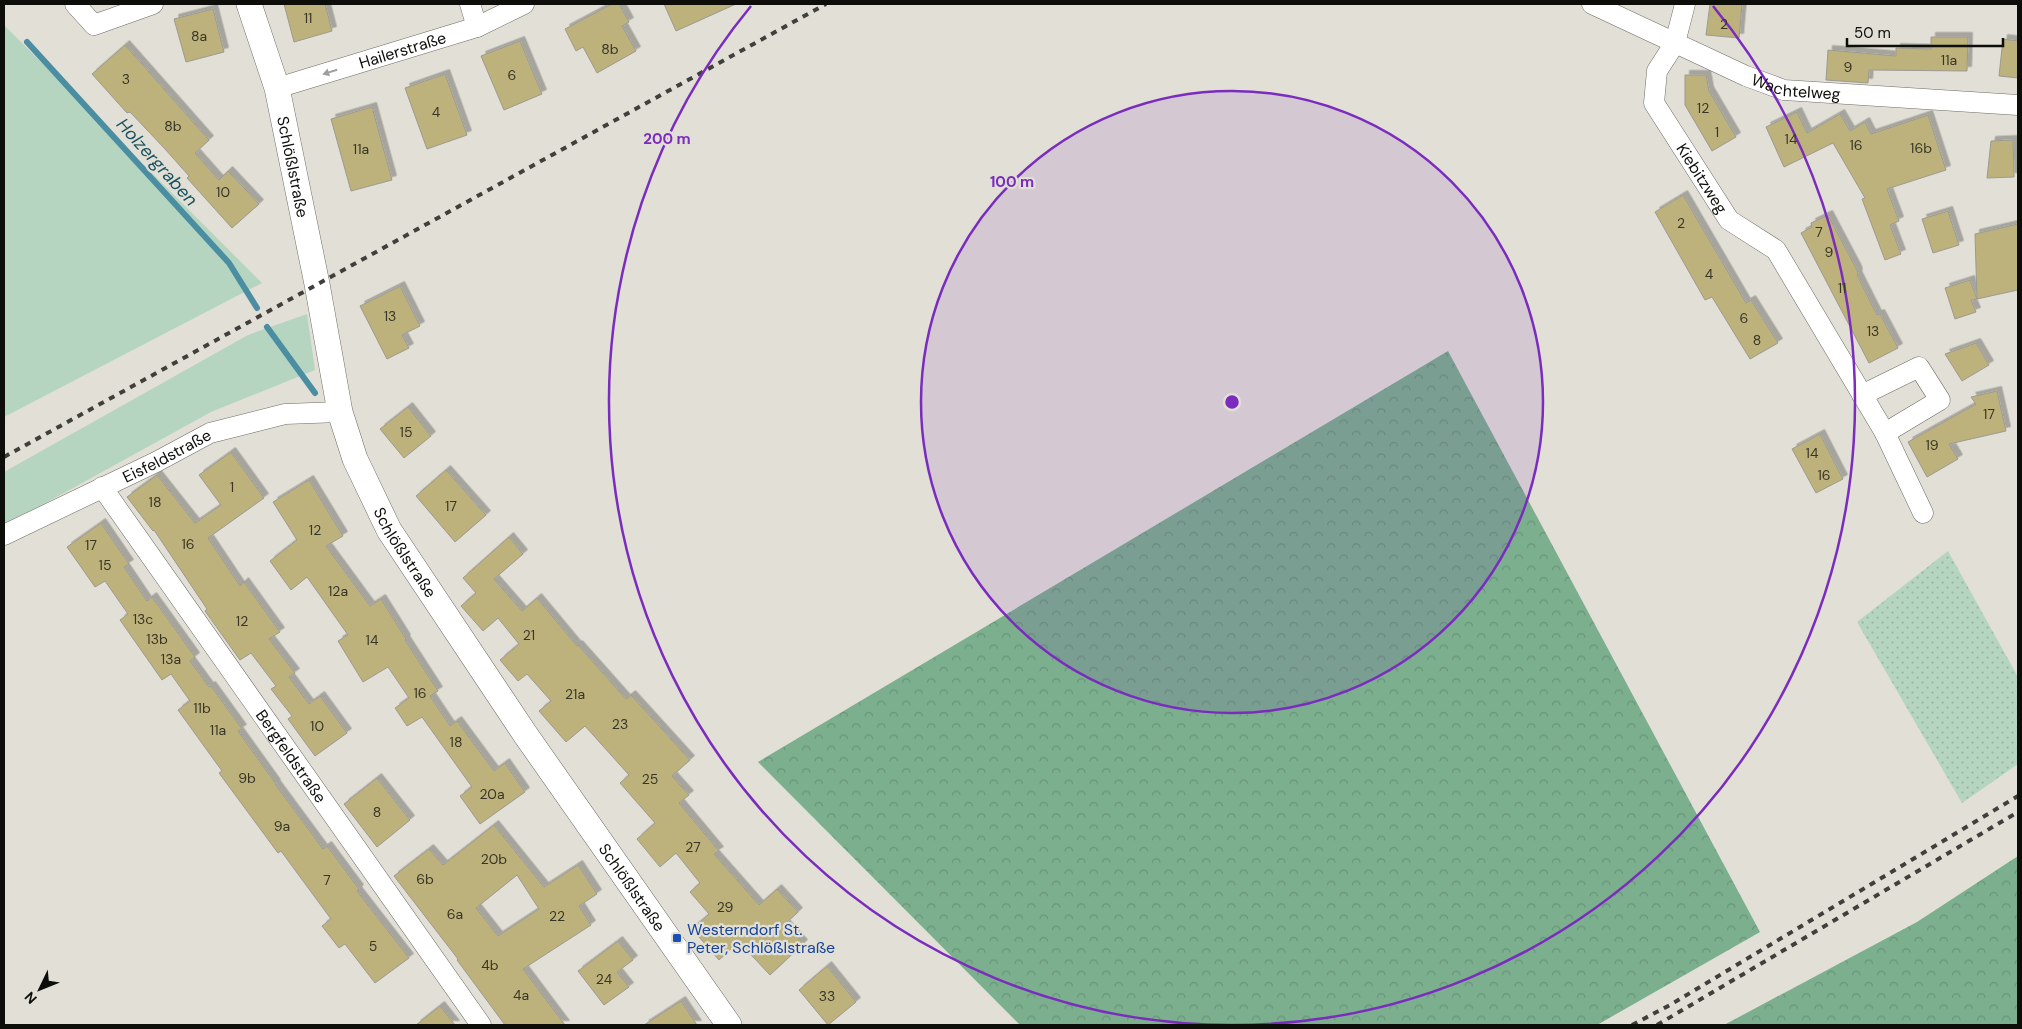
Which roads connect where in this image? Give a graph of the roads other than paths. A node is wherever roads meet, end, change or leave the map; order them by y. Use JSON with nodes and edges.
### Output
{"nodes":[{"id":1,"x":75,"y":4,"type":"edge"},
{"id":2,"x":153,"y":4,"type":"edge"},
{"id":3,"x":249,"y":4,"type":"edge"},
{"id":4,"x":470,"y":4,"type":"edge"},
{"id":5,"x":524,"y":4,"type":"edge"},
{"id":6,"x":1592,"y":4,"type":"edge"},
{"id":7,"x":1685,"y":4,"type":"edge"},
{"id":8,"x":477,"y":27,"type":"junction"},
{"id":9,"x":1675,"y":43,"type":"junction"},
{"id":10,"x":277,"y":88,"type":"junction"},
{"id":11,"x":2018,"y":105,"type":"edge"},
{"id":12,"x":1862,"y":395,"type":"junction"},
{"id":13,"x":340,"y":412,"type":"junction"},
{"id":14,"x":1885,"y":433,"type":"junction"},
{"id":15,"x":102,"y":487,"type":"junction"},
{"id":16,"x":1923,"y":513,"type":"dead end"},
{"id":17,"x":4,"y":535,"type":"edge"},
{"id":18,"x":481,"y":1025,"type":"edge"},
{"id":19,"x":729,"y":1025,"type":"edge"}],
"edges":[{"from":1,"to":2,"type":"street"},
{"from":3,"to":10,"type":"street","name":"Schlößlstraße"},
{"from":4,"to":8,"type":"street"},
{"from":5,"to":8,"type":"street","name":"Hailerstraße"},
{"from":6,"to":9,"type":"street","name":"Wachtelweg"},
{"from":7,"to":9,"type":"street","name":"Kiebitzweg"},
{"from":8,"to":10,"type":"street","name":"Hailerstraße","one_way":true},
{"from":9,"to":11,"type":"street","name":"Wachtelweg"},
{"from":9,"to":12,"type":"street","name":"Kiebitzweg"},
{"from":10,"to":13,"type":"street","name":"Schlößlstraße"},
{"from":12,"to":14,"type":"street","name":"Kiebitzweg"},
{"from":12,"to":14,"type":"street"},
{"from":13,"to":15,"type":"street","name":"Eisfeldstraße"},
{"from":13,"to":19,"type":"street","name":"Schlößlstraße"},
{"from":14,"to":16,"type":"street","name":"Kiebitzweg"},
{"from":15,"to":17,"type":"street","name":"Eisfeldstraße"},
{"from":15,"to":18,"type":"street","name":"Bergfeldstraße"}]}
